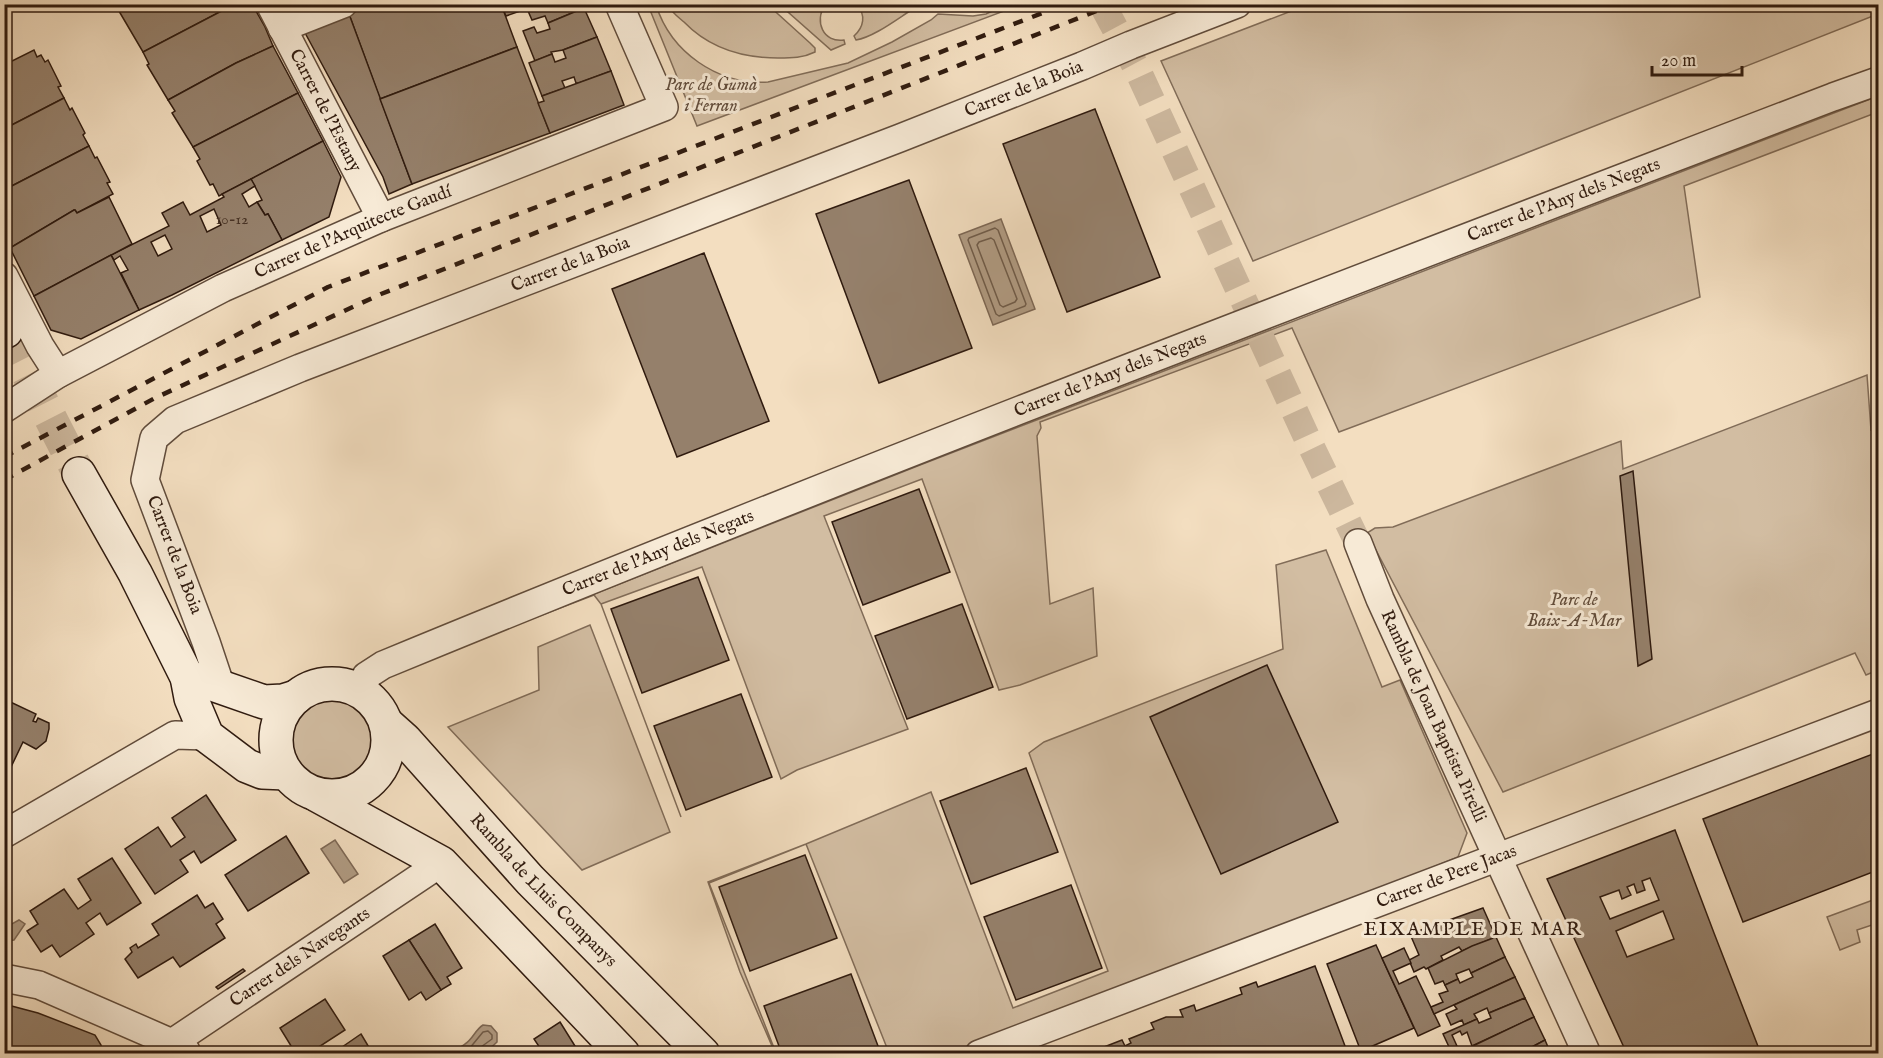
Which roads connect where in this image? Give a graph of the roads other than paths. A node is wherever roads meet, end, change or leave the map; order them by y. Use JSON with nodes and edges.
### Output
{"nodes":[{"id":1,"x":343,"y":4,"type":"edge"},
{"id":2,"x":619,"y":4,"type":"edge"},
{"id":3,"x":1237,"y":4,"type":"edge"},
{"id":4,"x":276,"y":16,"type":"edge"},
{"id":5,"x":1878,"y":81,"type":"edge"},
{"id":6,"x":381,"y":218,"type":"junction"},
{"id":7,"x":4,"y":276,"type":"edge"},
{"id":8,"x":55,"y":377,"type":"junction"},
{"id":9,"x":4,"y":409,"type":"edge"},
{"id":10,"x":79,"y":474,"type":"tunnel mouth"},
{"id":11,"x":1358,"y":543,"type":"tunnel mouth"},
{"id":12,"x":187,"y":677,"type":"junction"},
{"id":13,"x":221,"y":687,"type":"junction"},
{"id":14,"x":361,"y":692,"type":"junction"},
{"id":15,"x":296,"y":697,"type":"junction"},
{"id":16,"x":1878,"y":713,"type":"edge"},
{"id":17,"x":386,"y":723,"type":"junction"},
{"id":18,"x":207,"y":736,"type":"junction"},
{"id":19,"x":286,"y":773,"type":"junction"},
{"id":20,"x":317,"y":795,"type":"junction"},
{"id":21,"x":4,"y":834,"type":"edge"},
{"id":22,"x":1497,"y":857,"type":"junction"},
{"id":23,"x":441,"y":863,"type":"junction"},
{"id":24,"x":4,"y":978,"type":"edge"},
{"id":25,"x":174,"y":1050,"type":"edge"},
{"id":26,"x":623,"y":1053,"type":"edge"},
{"id":27,"x":704,"y":1053,"type":"edge"},
{"id":28,"x":979,"y":1053,"type":"edge"},
{"id":29,"x":1587,"y":1053,"type":"edge"}],
"edges":[{"from":1,"to":4,"type":"street"},
{"from":2,"to":6,"type":"street","name":"Carrer de l'Arquitecte Gaudí"},
{"from":3,"to":13,"type":"street","name":"Carrer de la Boia"},
{"from":4,"to":6,"type":"street","name":"Carrer de l'Estany"},
{"from":5,"to":14,"type":"street","name":"Carrer de l'Any dels Negats"},
{"from":6,"to":8,"type":"street","name":"Carrer de l'Arquitecte Gaudí"},
{"from":7,"to":8,"type":"street"},
{"from":8,"to":9,"type":"street","name":"Carrer de l'Arquitecte Gaudí"},
{"from":10,"to":12,"type":"street"},
{"from":11,"to":22,"type":"street","name":"Rambla de Joan Baptista Pirelli"},
{"from":12,"to":13,"type":"street"},
{"from":12,"to":18,"type":"street"},
{"from":13,"to":15,"type":"street"},
{"from":14,"to":15,"type":"street"},
{"from":14,"to":17,"type":"street"},
{"from":15,"to":19,"type":"street"},
{"from":16,"to":22,"type":"street","name":"Carrer de Pere Jacas"},
{"from":17,"to":20,"type":"street"},
{"from":17,"to":27,"type":"street","name":"Rambla de Lluis Companys"},
{"from":18,"to":19,"type":"street"},
{"from":18,"to":21,"type":"street"},
{"from":19,"to":20,"type":"street"},
{"from":20,"to":23,"type":"street"},
{"from":22,"to":28,"type":"street","name":"Carrer de Pere Jacas"},
{"from":22,"to":29,"type":"street","name":"Rambla de Joan Baptista Pirelli"},
{"from":23,"to":25,"type":"street","name":"Carrer dels Navegants"},
{"from":23,"to":26,"type":"street"},
{"from":24,"to":25,"type":"street"}]}
